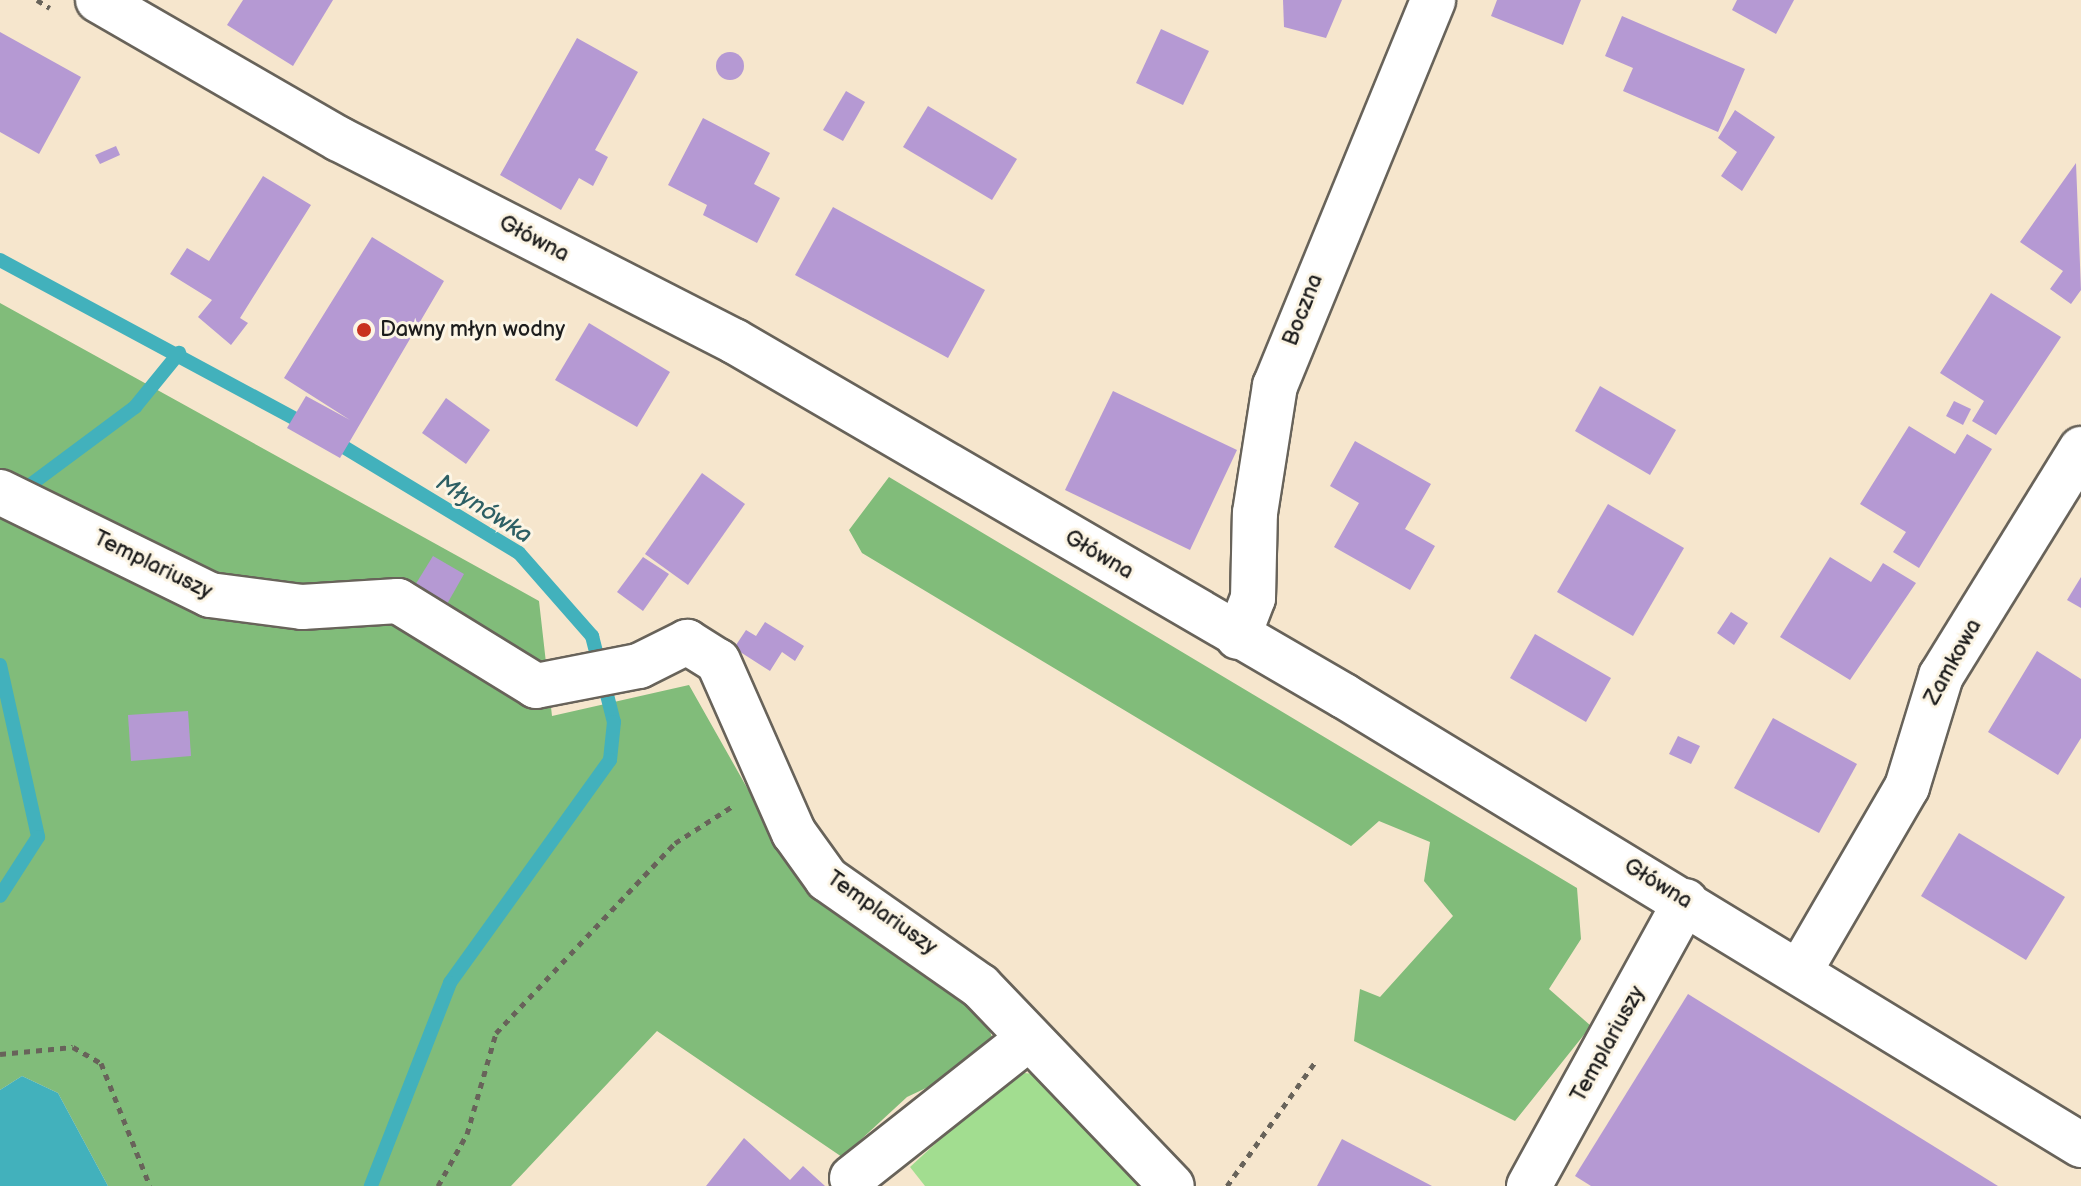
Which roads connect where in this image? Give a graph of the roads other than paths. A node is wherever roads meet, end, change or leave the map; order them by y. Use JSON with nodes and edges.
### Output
{"nodes":[{"id":1,"x":98,"y":0,"type":"edge"},
{"id":2,"x":1433,"y":0,"type":"edge"},
{"id":3,"x":2081,"y":449,"type":"edge"},
{"id":4,"x":0,"y":492,"type":"edge"},
{"id":5,"x":1238,"y":637,"type":"junction"},
{"id":6,"x":1686,"y":901,"type":"junction"},
{"id":7,"x":1801,"y":969,"type":"junction"},
{"id":8,"x":1027,"y":1040,"type":"junction"},
{"id":9,"x":2081,"y":1145,"type":"edge"},
{"id":10,"x":852,"y":1178,"type":"dead end"},
{"id":11,"x":1172,"y":1186,"type":"edge"},
{"id":12,"x":1529,"y":1186,"type":"edge"}],
"edges":[{"from":1,"to":5,"type":"street","name":"Główna"},
{"from":2,"to":5,"type":"street","name":"Boczna"},
{"from":3,"to":7,"type":"street","name":"Zamkowa"},
{"from":4,"to":8,"type":"street","name":"Templariuszy"},
{"from":5,"to":6,"type":"street","name":"Główna"},
{"from":6,"to":7,"type":"street","name":"Główna"},
{"from":6,"to":12,"type":"street","name":"Templariuszy"},
{"from":7,"to":9,"type":"street","name":"Główna"},
{"from":8,"to":10,"type":"street"},
{"from":8,"to":11,"type":"street","name":"Templariuszy"}]}
